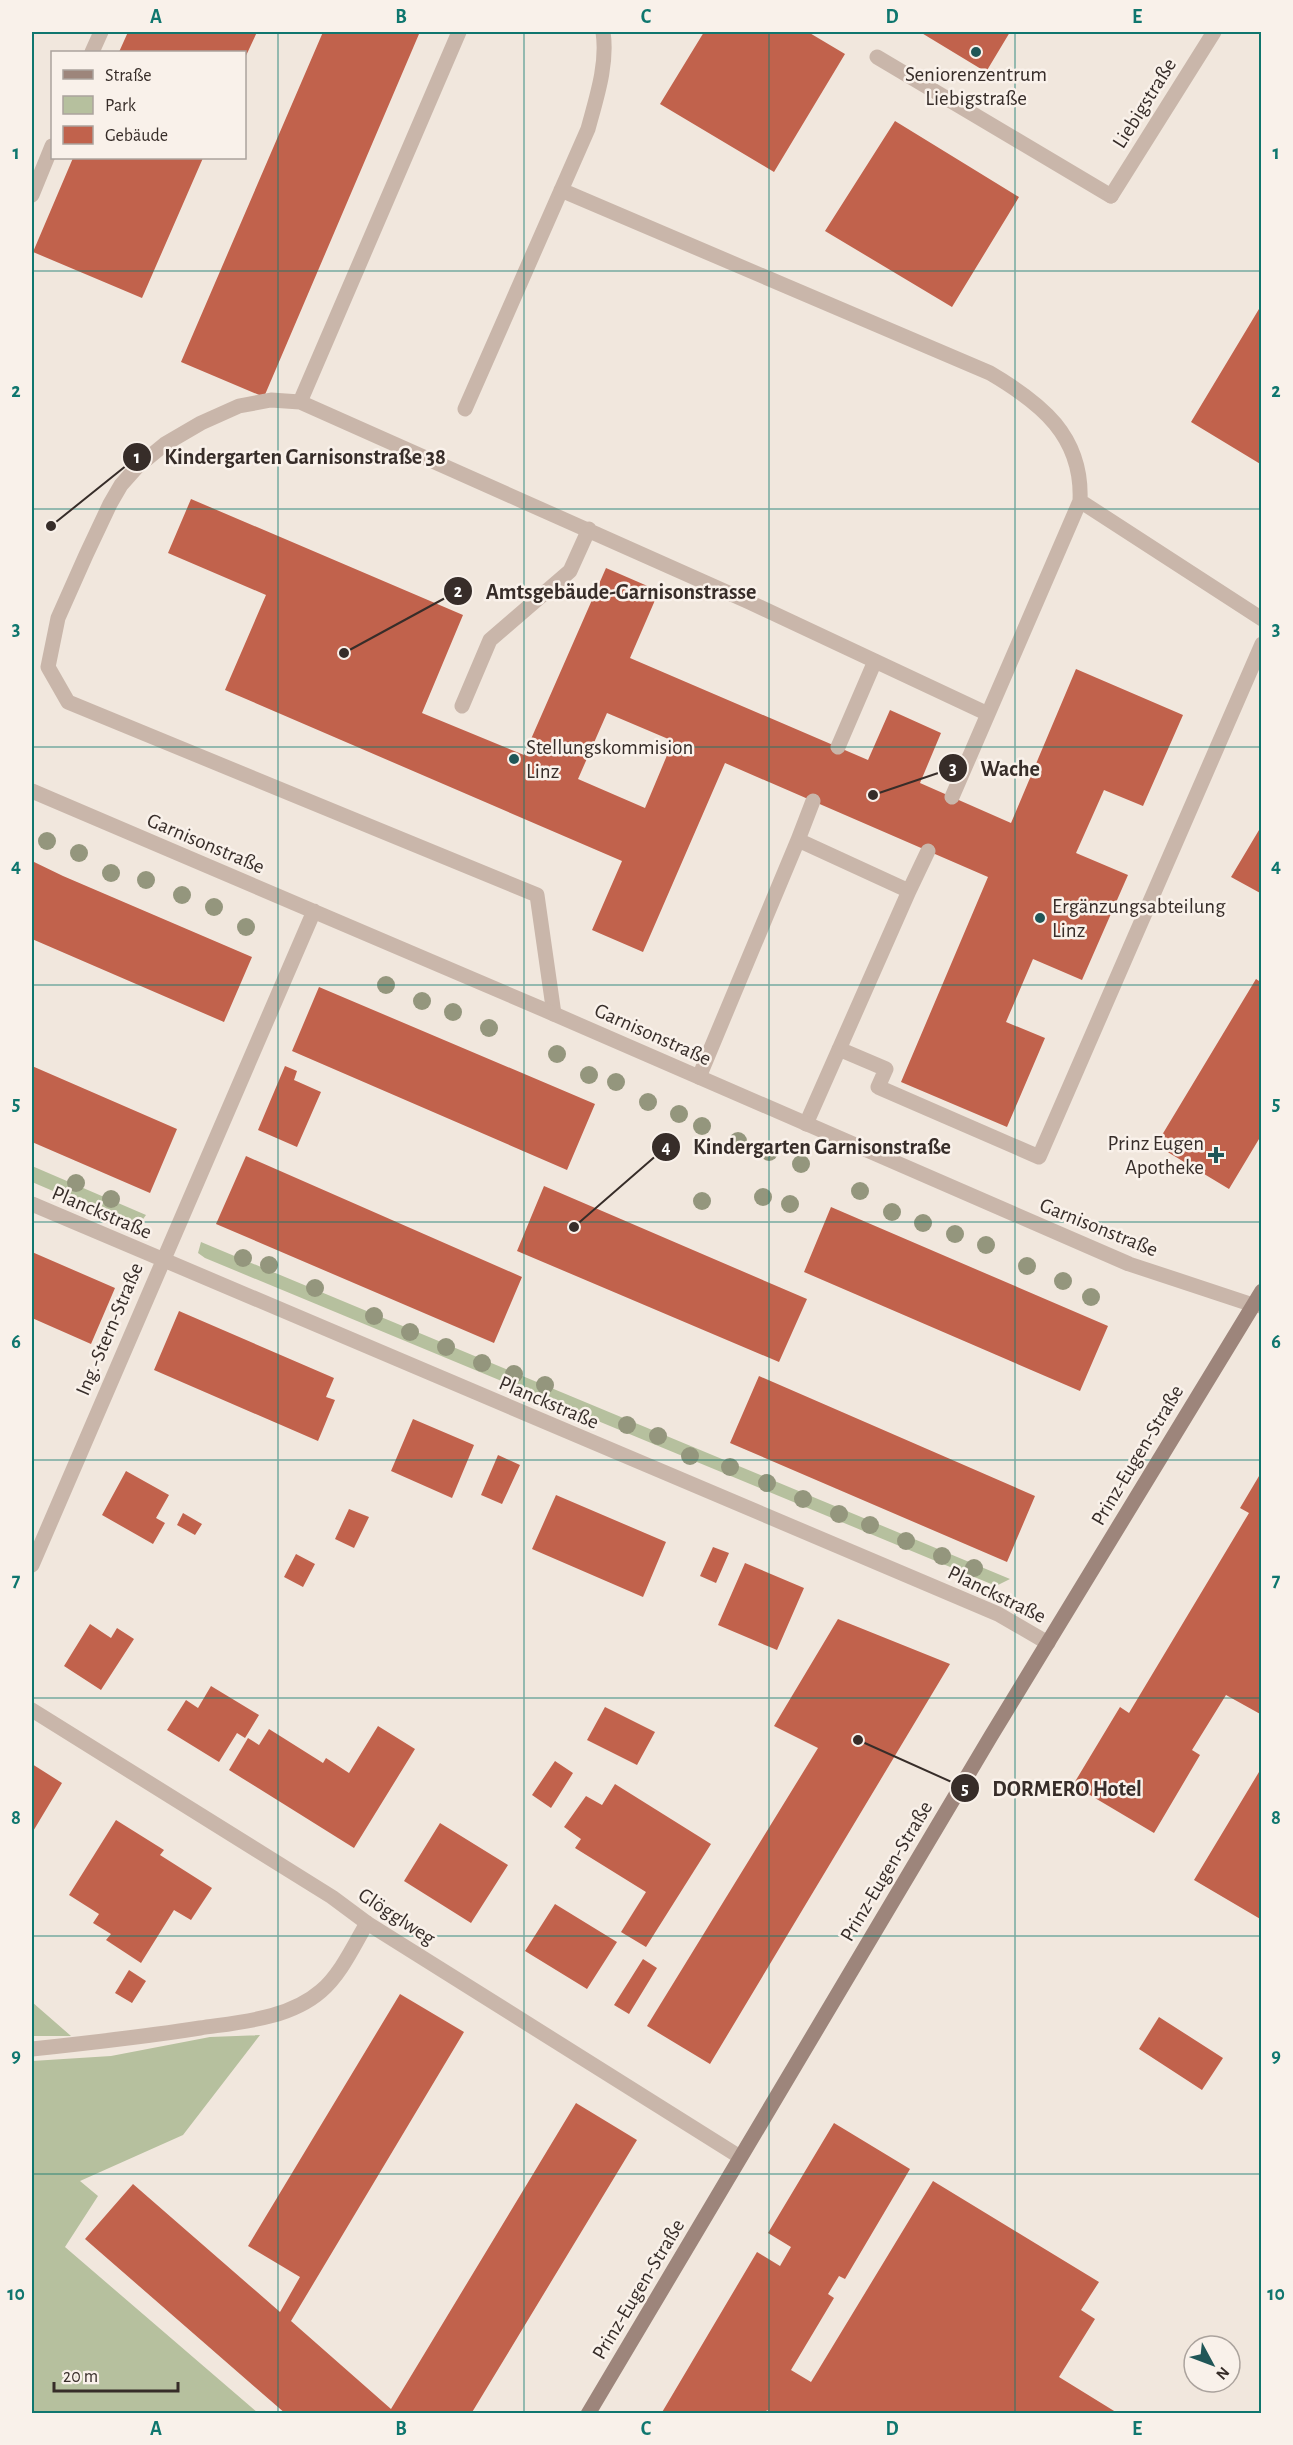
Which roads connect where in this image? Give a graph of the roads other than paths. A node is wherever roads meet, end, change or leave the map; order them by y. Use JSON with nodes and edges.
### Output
{"nodes":[{"id":1,"x":101,"y":32,"type":"edge"},
{"id":2,"x":459,"y":32,"type":"edge"},
{"id":3,"x":603,"y":32,"type":"edge"},
{"id":4,"x":1214,"y":32,"type":"edge"},
{"id":5,"x":92,"y":51,"type":"edge"},
{"id":6,"x":877,"y":57,"type":"dead end"},
{"id":7,"x":51,"y":148,"type":"edge"},
{"id":8,"x":561,"y":190,"type":"junction"},
{"id":9,"x":32,"y":195,"type":"edge"},
{"id":10,"x":300,"y":402,"type":"junction"},
{"id":11,"x":465,"y":409,"type":"dead end"},
{"id":12,"x":1080,"y":501,"type":"junction"},
{"id":13,"x":588,"y":529,"type":"junction"},
{"id":14,"x":1262,"y":620,"type":"edge"},
{"id":15,"x":1262,"y":644,"type":"edge"},
{"id":16,"x":875,"y":662,"type":"junction"},
{"id":17,"x":462,"y":706,"type":"dead end"},
{"id":18,"x":988,"y":714,"type":"junction"},
{"id":19,"x":838,"y":747,"type":"dead end"},
{"id":20,"x":32,"y":791,"type":"edge"},
{"id":21,"x":952,"y":797,"type":"dead end"},
{"id":22,"x":813,"y":801,"type":"dead end"},
{"id":23,"x":798,"y":840,"type":"junction"},
{"id":24,"x":928,"y":851,"type":"dead end"},
{"id":25,"x":909,"y":891,"type":"junction"},
{"id":26,"x":314,"y":911,"type":"junction"},
{"id":27,"x":554,"y":1014,"type":"junction"},
{"id":28,"x":839,"y":1049,"type":"junction"},
{"id":29,"x":699,"y":1077,"type":"junction"},
{"id":30,"x":806,"y":1124,"type":"junction"},
{"id":31,"x":32,"y":1204,"type":"edge"},
{"id":32,"x":161,"y":1261,"type":"junction"},
{"id":33,"x":1262,"y":1291,"type":"edge"},
{"id":34,"x":1257,"y":1306,"type":"edge"},
{"id":35,"x":32,"y":1566,"type":"edge"},
{"id":36,"x":1048,"y":1643,"type":"junction"},
{"id":37,"x":32,"y":1710,"type":"edge"},
{"id":38,"x":367,"y":1923,"type":"junction"},
{"id":39,"x":32,"y":2049,"type":"edge"},
{"id":40,"x":740,"y":2157,"type":"junction"},
{"id":41,"x":588,"y":2414,"type":"edge"}],
"edges":[{"from":1,"to":5,"type":"street"},
{"from":2,"to":10,"type":"street"},
{"from":3,"to":8,"type":"street"},
{"from":4,"to":6,"type":"street","name":"Liebigstraße"},
{"from":7,"to":9,"type":"street"},
{"from":8,"to":11,"type":"street"},
{"from":8,"to":12,"type":"street"},
{"from":10,"to":13,"type":"street"},
{"from":10,"to":27,"type":"street"},
{"from":12,"to":14,"type":"street"},
{"from":12,"to":18,"type":"street"},
{"from":13,"to":16,"type":"street"},
{"from":13,"to":17,"type":"street"},
{"from":15,"to":28,"type":"street"},
{"from":16,"to":18,"type":"street"},
{"from":16,"to":19,"type":"street"},
{"from":18,"to":21,"type":"street"},
{"from":20,"to":26,"type":"street","name":"Garnisonstraße"},
{"from":22,"to":23,"type":"street"},
{"from":23,"to":25,"type":"street"},
{"from":23,"to":29,"type":"street"},
{"from":24,"to":25,"type":"street"},
{"from":25,"to":28,"type":"street"},
{"from":26,"to":27,"type":"street","name":"Garnisonstraße"},
{"from":26,"to":32,"type":"street","name":"Ing.-Stern-Straße"},
{"from":27,"to":29,"type":"street","name":"Garnisonstraße"},
{"from":28,"to":30,"type":"street"},
{"from":29,"to":30,"type":"street","name":"Garnisonstraße"},
{"from":30,"to":34,"type":"street","name":"Garnisonstraße"},
{"from":31,"to":32,"type":"street","name":"Planckstraße"},
{"from":32,"to":35,"type":"street","name":"Ing.-Stern-Straße"},
{"from":32,"to":36,"type":"street","name":"Planckstraße"},
{"from":33,"to":34,"type":"main road","name":"Prinz-Eugen-Straße"},
{"from":34,"to":36,"type":"main road","name":"Prinz-Eugen-Straße"},
{"from":36,"to":40,"type":"main road","name":"Prinz-Eugen-Straße"},
{"from":37,"to":38,"type":"street","name":"Glögglweg"},
{"from":38,"to":39,"type":"street"},
{"from":38,"to":40,"type":"street","name":"Glögglweg"},
{"from":40,"to":41,"type":"main road","name":"Prinz-Eugen-Straße"}]}
